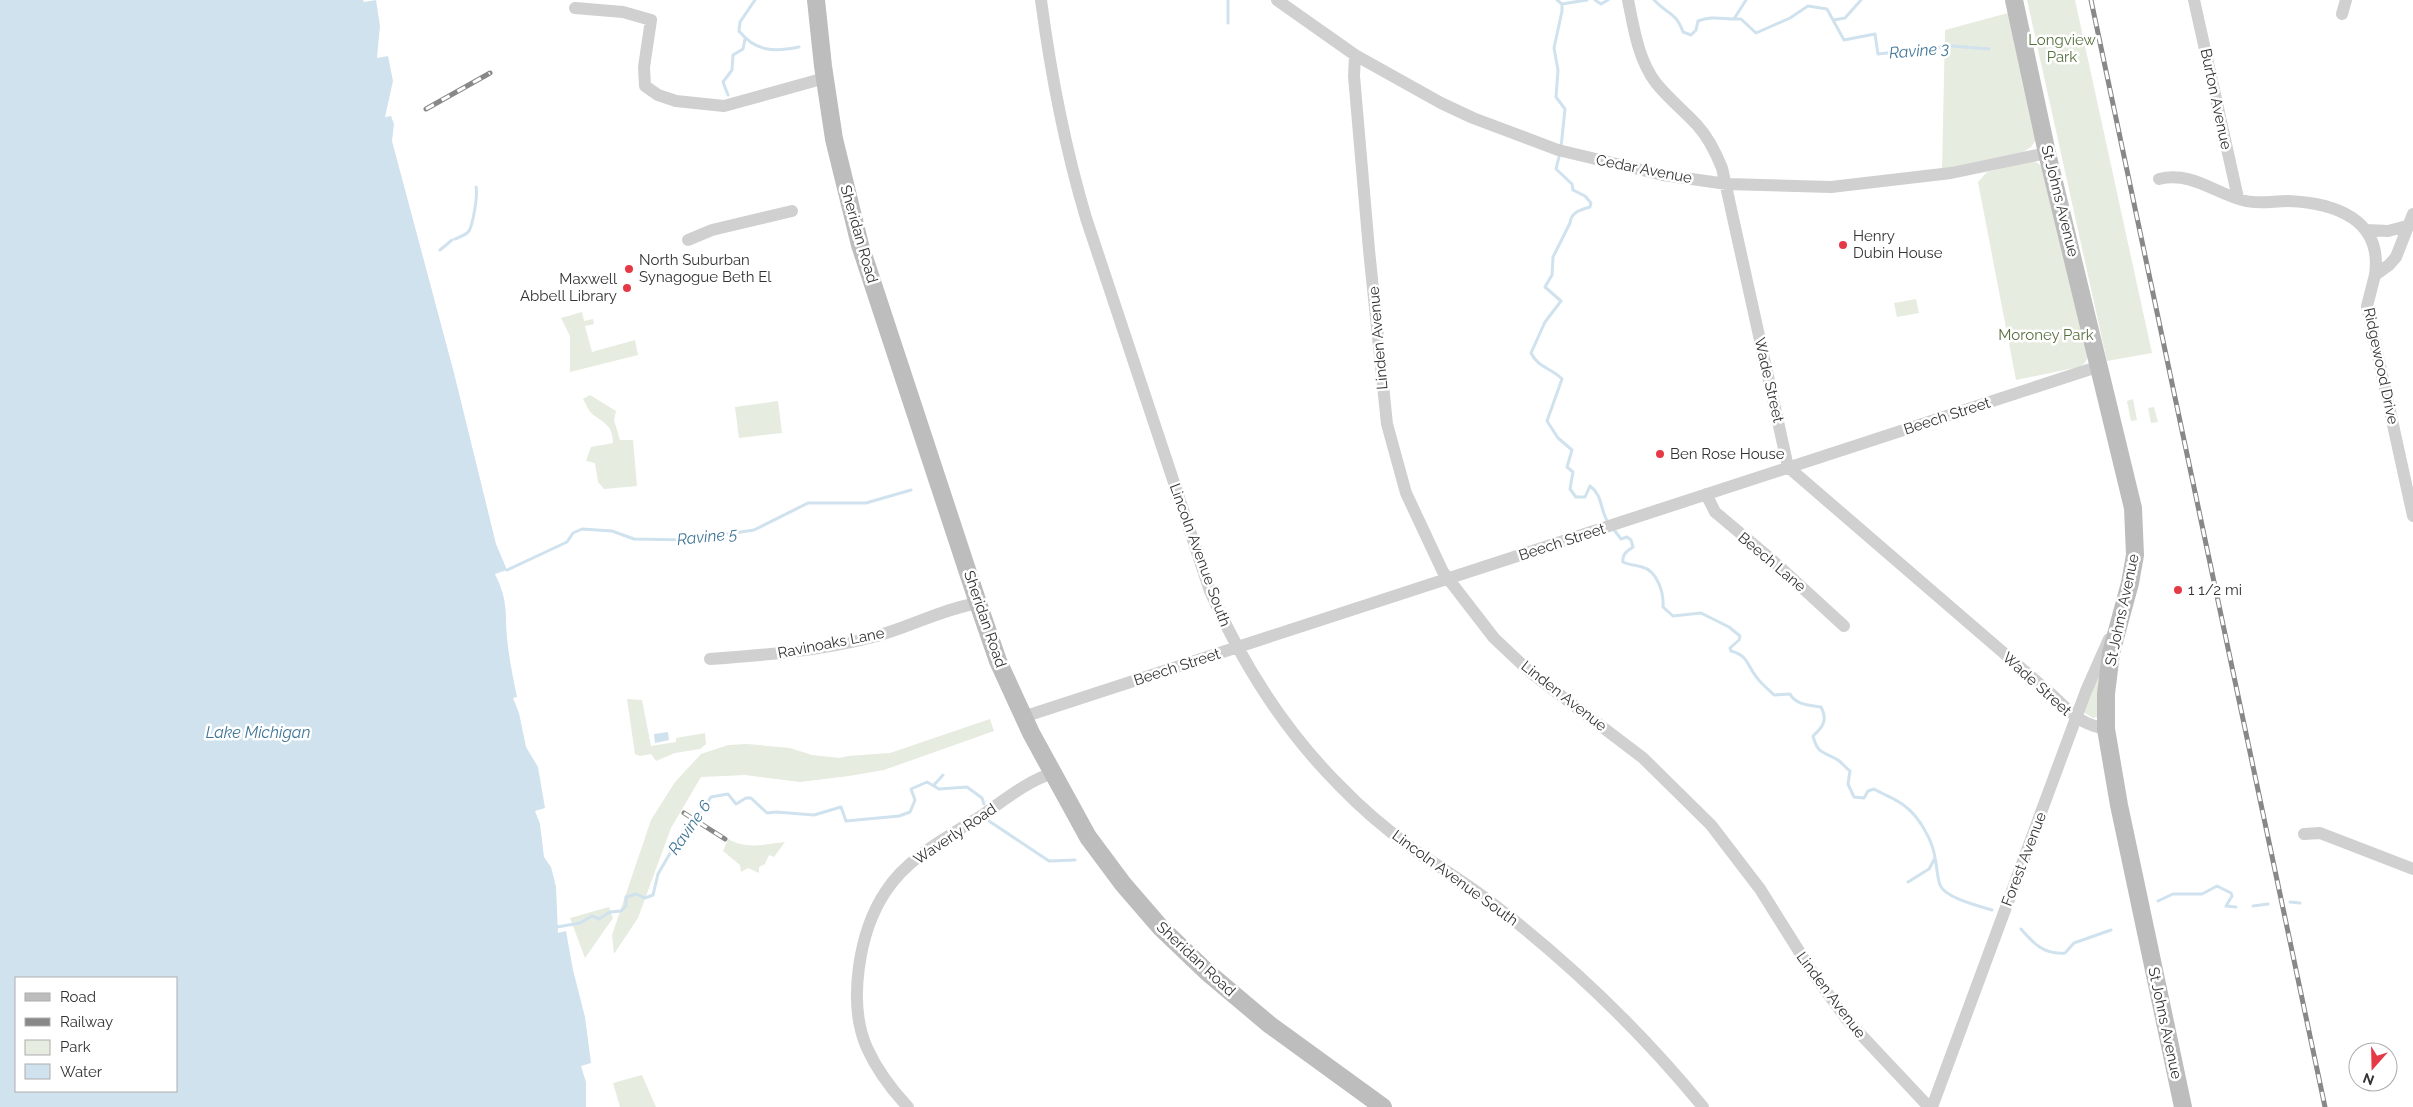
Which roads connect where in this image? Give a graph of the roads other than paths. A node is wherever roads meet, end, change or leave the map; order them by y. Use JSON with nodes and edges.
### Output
{"nodes":[{"id":1,"x":816,"y":0,"type":"edge"},
{"id":2,"x":1041,"y":0,"type":"edge"},
{"id":3,"x":1277,"y":0,"type":"edge"},
{"id":4,"x":1628,"y":0,"type":"edge"},
{"id":5,"x":2014,"y":0,"type":"edge"},
{"id":6,"x":2194,"y":0,"type":"edge"},
{"id":7,"x":2346,"y":0,"type":"edge"},
{"id":8,"x":575,"y":8,"type":"dead end"},
{"id":9,"x":2342,"y":14,"type":"dead end"},
{"id":10,"x":1355,"y":55,"type":"junction"},
{"id":11,"x":825,"y":78,"type":"junction"},
{"id":12,"x":2047,"y":153,"type":"junction"},
{"id":13,"x":2159,"y":179,"type":"dead end"},
{"id":14,"x":1727,"y":184,"type":"junction"},
{"id":15,"x":2238,"y":198,"type":"junction"},
{"id":16,"x":792,"y":211,"type":"dead end"},
{"id":17,"x":2410,"y":220,"type":"edge"},
{"id":18,"x":2368,"y":230,"type":"junction"},
{"id":19,"x":688,"y":240,"type":"dead end"},
{"id":20,"x":2376,"y":275,"type":"junction"},
{"id":21,"x":2100,"y":366,"type":"junction"},
{"id":22,"x":1788,"y":467,"type":"junction"},
{"id":23,"x":1706,"y":494,"type":"junction"},
{"id":24,"x":2413,"y":516,"type":"edge"},
{"id":25,"x":1449,"y":579,"type":"junction"},
{"id":26,"x":978,"y":603,"type":"junction"},
{"id":27,"x":2121,"y":613,"type":"junction"},
{"id":28,"x":1844,"y":626,"type":"dead end"},
{"id":29,"x":1237,"y":648,"type":"junction"},
{"id":30,"x":710,"y":659,"type":"dead end"},
{"id":31,"x":1024,"y":717,"type":"junction"},
{"id":32,"x":2076,"y":719,"type":"junction"},
{"id":33,"x":2106,"y":729,"type":"junction"},
{"id":34,"x":1053,"y":773,"type":"junction"},
{"id":35,"x":2304,"y":834,"type":"dead end"},
{"id":36,"x":2413,"y":869,"type":"edge"},
{"id":37,"x":908,"y":1107,"type":"edge"},
{"id":38,"x":1383,"y":1107,"type":"edge"},
{"id":39,"x":1703,"y":1107,"type":"edge"},
{"id":40,"x":1930,"y":1107,"type":"edge"},
{"id":41,"x":2183,"y":1107,"type":"edge"}],
"edges":[{"from":1,"to":11,"type":"street","name":"Sheridan Road"},
{"from":2,"to":29,"type":"street","name":"Lincoln Avenue South"},
{"from":3,"to":10,"type":"street","name":"Cedar Avenue"},
{"from":4,"to":14,"type":"street","name":"Wade Street"},
{"from":5,"to":12,"type":"street","name":"St Johns Avenue"},
{"from":6,"to":15,"type":"street","name":"Burton Avenue"},
{"from":7,"to":9,"type":"street"},
{"from":8,"to":11,"type":"street"},
{"from":10,"to":14,"type":"street","name":"Cedar Avenue"},
{"from":10,"to":25,"type":"street","name":"Linden Avenue"},
{"from":11,"to":26,"type":"street","name":"Sheridan Road"},
{"from":12,"to":14,"type":"street","name":"Cedar Avenue"},
{"from":12,"to":21,"type":"street","name":"St Johns Avenue"},
{"from":13,"to":15,"type":"street"},
{"from":14,"to":22,"type":"street","name":"Wade Street"},
{"from":15,"to":18,"type":"street"},
{"from":16,"to":19,"type":"street"},
{"from":17,"to":18,"type":"street"},
{"from":17,"to":20,"type":"street"},
{"from":18,"to":20,"type":"street"},
{"from":20,"to":24,"type":"street","name":"Ridgewood Drive"},
{"from":21,"to":22,"type":"street","name":"Beech Street"},
{"from":21,"to":27,"type":"street","name":"St Johns Avenue"},
{"from":22,"to":23,"type":"street","name":"Beech Street"},
{"from":22,"to":32,"type":"street","name":"Wade Street"},
{"from":23,"to":25,"type":"street","name":"Beech Street"},
{"from":23,"to":28,"type":"street","name":"Beech Lane"},
{"from":25,"to":29,"type":"street","name":"Beech Street"},
{"from":25,"to":40,"type":"street","name":"Linden Avenue"},
{"from":26,"to":30,"type":"street","name":"Ravinoaks Lane"},
{"from":26,"to":31,"type":"street","name":"Sheridan Road"},
{"from":27,"to":32,"type":"street","name":"Forest Avenue"},
{"from":27,"to":33,"type":"street","name":"St Johns Avenue"},
{"from":29,"to":31,"type":"street","name":"Beech Street"},
{"from":29,"to":39,"type":"street","name":"Lincoln Avenue South"},
{"from":31,"to":34,"type":"street","name":"Sheridan Road"},
{"from":32,"to":33,"type":"street","name":"Wade Street"},
{"from":32,"to":40,"type":"street","name":"Forest Avenue"},
{"from":33,"to":41,"type":"street","name":"St Johns Avenue"},
{"from":34,"to":37,"type":"street","name":"Waverly Road"},
{"from":34,"to":38,"type":"street","name":"Sheridan Road"},
{"from":35,"to":36,"type":"street"}]}
